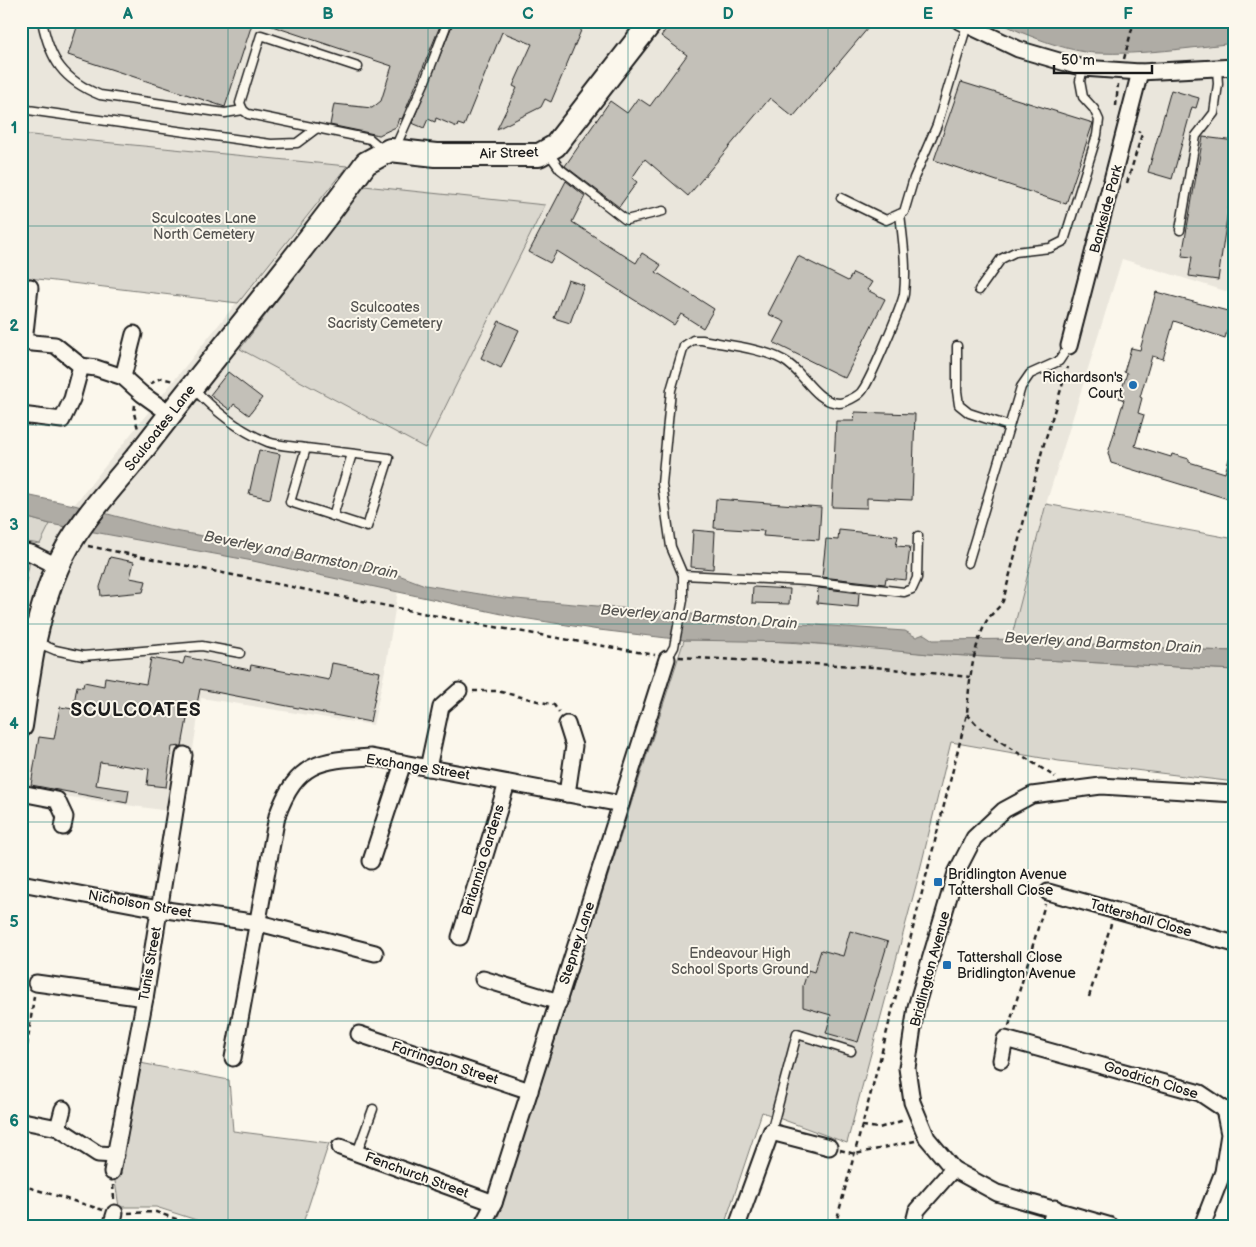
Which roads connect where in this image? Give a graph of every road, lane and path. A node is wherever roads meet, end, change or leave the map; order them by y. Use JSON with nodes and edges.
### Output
{"nodes":[{"id":1,"x":42,"y":21,"type":"edge"},
{"id":2,"x":448,"y":21,"type":"edge"},
{"id":3,"x":652,"y":21,"type":"edge"},
{"id":4,"x":1134,"y":21,"type":"edge"},
{"id":5,"x":963,"y":23,"type":"edge"},
{"id":6,"x":1124,"y":57,"type":"dead end"},
{"id":7,"x":358,"y":67,"type":"dead end"},
{"id":8,"x":1235,"y":67,"type":"edge"},
{"id":9,"x":1083,"y":68,"type":"junction"},
{"id":10,"x":1217,"y":69,"type":"junction"},
{"id":11,"x":1140,"y":72,"type":"junction"},
{"id":12,"x":21,"y":109,"type":"edge"},
{"id":13,"x":243,"y":110,"type":"junction"},
{"id":14,"x":317,"y":128,"type":"junction"},
{"id":15,"x":547,"y":151,"type":"junction"},
{"id":16,"x":382,"y":155,"type":"junction"},
{"id":17,"x":841,"y":198,"type":"dead end"},
{"id":18,"x":663,"y":211,"type":"dead end"},
{"id":19,"x":900,"y":214,"type":"junction"},
{"id":20,"x":1180,"y":230,"type":"dead end"},
{"id":21,"x":30,"y":286,"type":"dead end"},
{"id":22,"x":979,"y":290,"type":"dead end"},
{"id":23,"x":134,"y":334,"type":"dead end"},
{"id":24,"x":23,"y":342,"type":"edge"},
{"id":25,"x":957,"y":346,"type":"dead end"},
{"id":26,"x":1069,"y":346,"type":"joint"},
{"id":27,"x":81,"y":366,"type":"junction"},
{"id":28,"x":123,"y":377,"type":"junction"},
{"id":29,"x":192,"y":386,"type":"junction"},
{"id":30,"x":170,"y":414,"type":"junction"},
{"id":31,"x":21,"y":415,"type":"edge"},
{"id":32,"x":1009,"y":426,"type":"junction"},
{"id":33,"x":306,"y":448,"type":"junction"},
{"id":34,"x":352,"y":454,"type":"junction"},
{"id":35,"x":333,"y":516,"type":"junction"},
{"id":36,"x":918,"y":536,"type":"dead end"},
{"id":37,"x":75,"y":537,"type":"junction"},
{"id":38,"x":21,"y":551,"type":"edge"},
{"id":39,"x":968,"y":563,"type":"dead end"},
{"id":40,"x":57,"y":566,"type":"junction"},
{"id":41,"x":683,"y":575,"type":"junction"},
{"id":42,"x":980,"y":635,"type":"dead end"},
{"id":43,"x":34,"y":641,"type":"junction"},
{"id":44,"x":240,"y":653,"type":"dead end"},
{"id":45,"x":667,"y":659,"type":"junction"},
{"id":46,"x":970,"y":676,"type":"junction"},
{"id":47,"x":459,"y":690,"type":"joint"},
{"id":48,"x":567,"y":724,"type":"joint"},
{"id":49,"x":21,"y":726,"type":"edge"},
{"id":50,"x":184,"y":755,"type":"dead end"},
{"id":51,"x":403,"y":763,"type":"junction"},
{"id":52,"x":428,"y":768,"type":"junction"},
{"id":53,"x":507,"y":783,"type":"junction"},
{"id":54,"x":21,"y":793,"type":"edge"},
{"id":55,"x":567,"y":794,"type":"junction"},
{"id":56,"x":1235,"y":794,"type":"edge"},
{"id":57,"x":622,"y":804,"type":"junction"},
{"id":58,"x":63,"y":826,"type":"dead end"},
{"id":59,"x":371,"y":861,"type":"dead end"},
{"id":60,"x":21,"y":883,"type":"edge"},
{"id":61,"x":1048,"y":892,"type":"joint"},
{"id":62,"x":160,"y":909,"type":"junction"},
{"id":63,"x":1115,"y":911,"type":"junction"},
{"id":64,"x":259,"y":923,"type":"junction"},
{"id":65,"x":460,"y":937,"type":"dead end"},
{"id":66,"x":1235,"y":944,"type":"edge"},
{"id":67,"x":375,"y":954,"type":"dead end"},
{"id":68,"x":483,"y":980,"type":"dead end"},
{"id":69,"x":36,"y":982,"type":"joint"},
{"id":70,"x":1089,"y":997,"type":"dead end"},
{"id":71,"x":145,"y":998,"type":"junction"},
{"id":72,"x":559,"y":1002,"type":"junction"},
{"id":73,"x":359,"y":1034,"type":"dead end"},
{"id":74,"x":1006,"y":1039,"type":"junction"},
{"id":75,"x":851,"y":1051,"type":"dead end"},
{"id":76,"x":232,"y":1058,"type":"dead end"},
{"id":77,"x":1001,"y":1060,"type":"dead end"},
{"id":78,"x":21,"y":1090,"type":"edge"},
{"id":79,"x":530,"y":1091,"type":"junction"},
{"id":80,"x":63,"y":1109,"type":"dead end"},
{"id":81,"x":373,"y":1109,"type":"dead end"},
{"id":82,"x":918,"y":1115,"type":"junction"},
{"id":83,"x":23,"y":1121,"type":"dead end"},
{"id":84,"x":862,"y":1126,"type":"junction"},
{"id":85,"x":58,"y":1128,"type":"junction"},
{"id":86,"x":771,"y":1132,"type":"junction"},
{"id":87,"x":927,"y":1138,"type":"junction"},
{"id":88,"x":340,"y":1147,"type":"dead end"},
{"id":89,"x":829,"y":1147,"type":"joint"},
{"id":90,"x":357,"y":1153,"type":"junction"},
{"id":91,"x":855,"y":1154,"type":"junction"},
{"id":92,"x":116,"y":1155,"type":"junction"},
{"id":93,"x":953,"y":1169,"type":"junction"},
{"id":94,"x":112,"y":1172,"type":"joint"},
{"id":95,"x":21,"y":1185,"type":"edge"},
{"id":96,"x":494,"y":1203,"type":"junction"},
{"id":97,"x":1055,"y":1208,"type":"junction"},
{"id":98,"x":113,"y":1220,"type":"edge"},
{"id":99,"x":196,"y":1226,"type":"edge"},
{"id":100,"x":482,"y":1226,"type":"edge"},
{"id":101,"x":737,"y":1226,"type":"edge"},
{"id":102,"x":835,"y":1226,"type":"edge"},
{"id":103,"x":913,"y":1226,"type":"edge"},
{"id":104,"x":1049,"y":1226,"type":"edge"},
{"id":105,"x":1111,"y":1226,"type":"edge"},
{"id":106,"x":1202,"y":1226,"type":"edge"}],
"edges":[{"from":1,"to":13,"type":"lane"},
{"from":2,"to":16,"type":"lane"},
{"from":3,"to":15,"type":"street","name":"Air Street"},
{"from":4,"to":6,"type":"path"},
{"from":5,"to":9,"type":"street"},
{"from":5,"to":19,"type":"lane"},
{"from":7,"to":13,"type":"lane"},
{"from":8,"to":10,"type":"street"},
{"from":9,"to":11,"type":"street"},
{"from":9,"to":22,"type":"lane"},
{"from":10,"to":11,"type":"street"},
{"from":10,"to":20,"type":"lane"},
{"from":11,"to":26,"type":"street","name":"Bankside Park"},
{"from":12,"to":14,"type":"lane"},
{"from":13,"to":14,"type":"lane"},
{"from":14,"to":16,"type":"lane"},
{"from":15,"to":16,"type":"street","name":"Air Street"},
{"from":15,"to":18,"type":"lane"},
{"from":16,"to":29,"type":"street","name":"Sculcoates Lane"},
{"from":17,"to":19,"type":"lane"},
{"from":19,"to":41,"type":"lane"},
{"from":21,"to":24,"type":"street"},
{"from":23,"to":28,"type":"street"},
{"from":24,"to":27,"type":"street"},
{"from":25,"to":32,"type":"lane"},
{"from":26,"to":32,"type":"lane"},
{"from":27,"to":28,"type":"street"},
{"from":27,"to":31,"type":"street"},
{"from":28,"to":30,"type":"street"},
{"from":29,"to":30,"type":"street","name":"Sculcoates Lane"},
{"from":29,"to":33,"type":"lane"},
{"from":30,"to":37,"type":"street","name":"Sculcoates Lane"},
{"from":32,"to":39,"type":"lane"},
{"from":33,"to":34,"type":"lane"},
{"from":33,"to":35,"type":"lane"},
{"from":34,"to":35,"type":"lane"},
{"from":34,"to":35,"type":"lane"},
{"from":36,"to":41,"type":"lane"},
{"from":37,"to":40,"type":"street","name":"Sculcoates Lane"},
{"from":37,"to":45,"type":"path"},
{"from":38,"to":40,"type":"street"},
{"from":40,"to":43,"type":"street","name":"Sculcoates Lane"},
{"from":41,"to":45,"type":"lane"},
{"from":42,"to":46,"type":"path"},
{"from":43,"to":44,"type":"lane"},
{"from":43,"to":49,"type":"street","name":"Sculcoates Lane"},
{"from":45,"to":46,"type":"path"},
{"from":45,"to":57,"type":"street","name":"Stepney Lane"},
{"from":46,"to":84,"type":"path"},
{"from":47,"to":48,"type":"path"},
{"from":47,"to":52,"type":"street"},
{"from":48,"to":55,"type":"street"},
{"from":50,"to":62,"type":"street","name":"Tunis Street"},
{"from":51,"to":52,"type":"street","name":"Exchange Street"},
{"from":51,"to":59,"type":"street"},
{"from":51,"to":64,"type":"street","name":"Exchange Street"},
{"from":52,"to":53,"type":"street","name":"Exchange Street"},
{"from":53,"to":55,"type":"street","name":"Exchange Street"},
{"from":53,"to":65,"type":"street","name":"Britannia Gardens"},
{"from":54,"to":58,"type":"street"},
{"from":55,"to":57,"type":"street","name":"Exchange Street"},
{"from":56,"to":82,"type":"street","name":"Bridlington Avenue"},
{"from":57,"to":72,"type":"street","name":"Stepney Lane"},
{"from":60,"to":62,"type":"street","name":"Nicholson Street"},
{"from":61,"to":63,"type":"street","name":"Tattershall Close"},
{"from":61,"to":74,"type":"path"},
{"from":62,"to":64,"type":"street","name":"Nicholson Street"},
{"from":62,"to":71,"type":"street","name":"Tunis Street"},
{"from":63,"to":66,"type":"street","name":"Tattershall Close"},
{"from":63,"to":70,"type":"path"},
{"from":64,"to":67,"type":"street","name":"Nicholson Street"},
{"from":64,"to":76,"type":"street","name":"Exchange Street"},
{"from":68,"to":72,"type":"street"},
{"from":69,"to":71,"type":"street"},
{"from":69,"to":78,"type":"path"},
{"from":71,"to":92,"type":"street","name":"Tunis Street"},
{"from":72,"to":79,"type":"street","name":"Stepney Lane"},
{"from":73,"to":79,"type":"street","name":"Farringdon Street"},
{"from":74,"to":77,"type":"street"},
{"from":74,"to":106,"type":"street","name":"Goodrich Close"},
{"from":75,"to":86,"type":"lane"},
{"from":79,"to":96,"type":"street","name":"Stepney Lane"},
{"from":80,"to":85,"type":"street"},
{"from":81,"to":90,"type":"lane"},
{"from":82,"to":84,"type":"path"},
{"from":82,"to":87,"type":"street","name":"Bridlington Avenue"},
{"from":83,"to":85,"type":"street"},
{"from":84,"to":91,"type":"path"},
{"from":85,"to":92,"type":"street"},
{"from":86,"to":89,"type":"street"},
{"from":86,"to":101,"type":"street"},
{"from":87,"to":91,"type":"path"},
{"from":87,"to":93,"type":"street","name":"Bridlington Avenue"},
{"from":88,"to":90,"type":"street","name":"Fenchurch Street"},
{"from":89,"to":91,"type":"path"},
{"from":90,"to":96,"type":"street","name":"Fenchurch Street"},
{"from":91,"to":102,"type":"path"},
{"from":92,"to":94,"type":"street","name":"Tunis Street"},
{"from":93,"to":97,"type":"street","name":"Bridlington Avenue"},
{"from":93,"to":103,"type":"street"},
{"from":94,"to":98,"type":"path"},
{"from":95,"to":98,"type":"path"},
{"from":96,"to":100,"type":"street","name":"Stepney Lane"},
{"from":97,"to":104,"type":"street"},
{"from":97,"to":105,"type":"street","name":"Bridlington Avenue"},
{"from":98,"to":99,"type":"path"}]}
